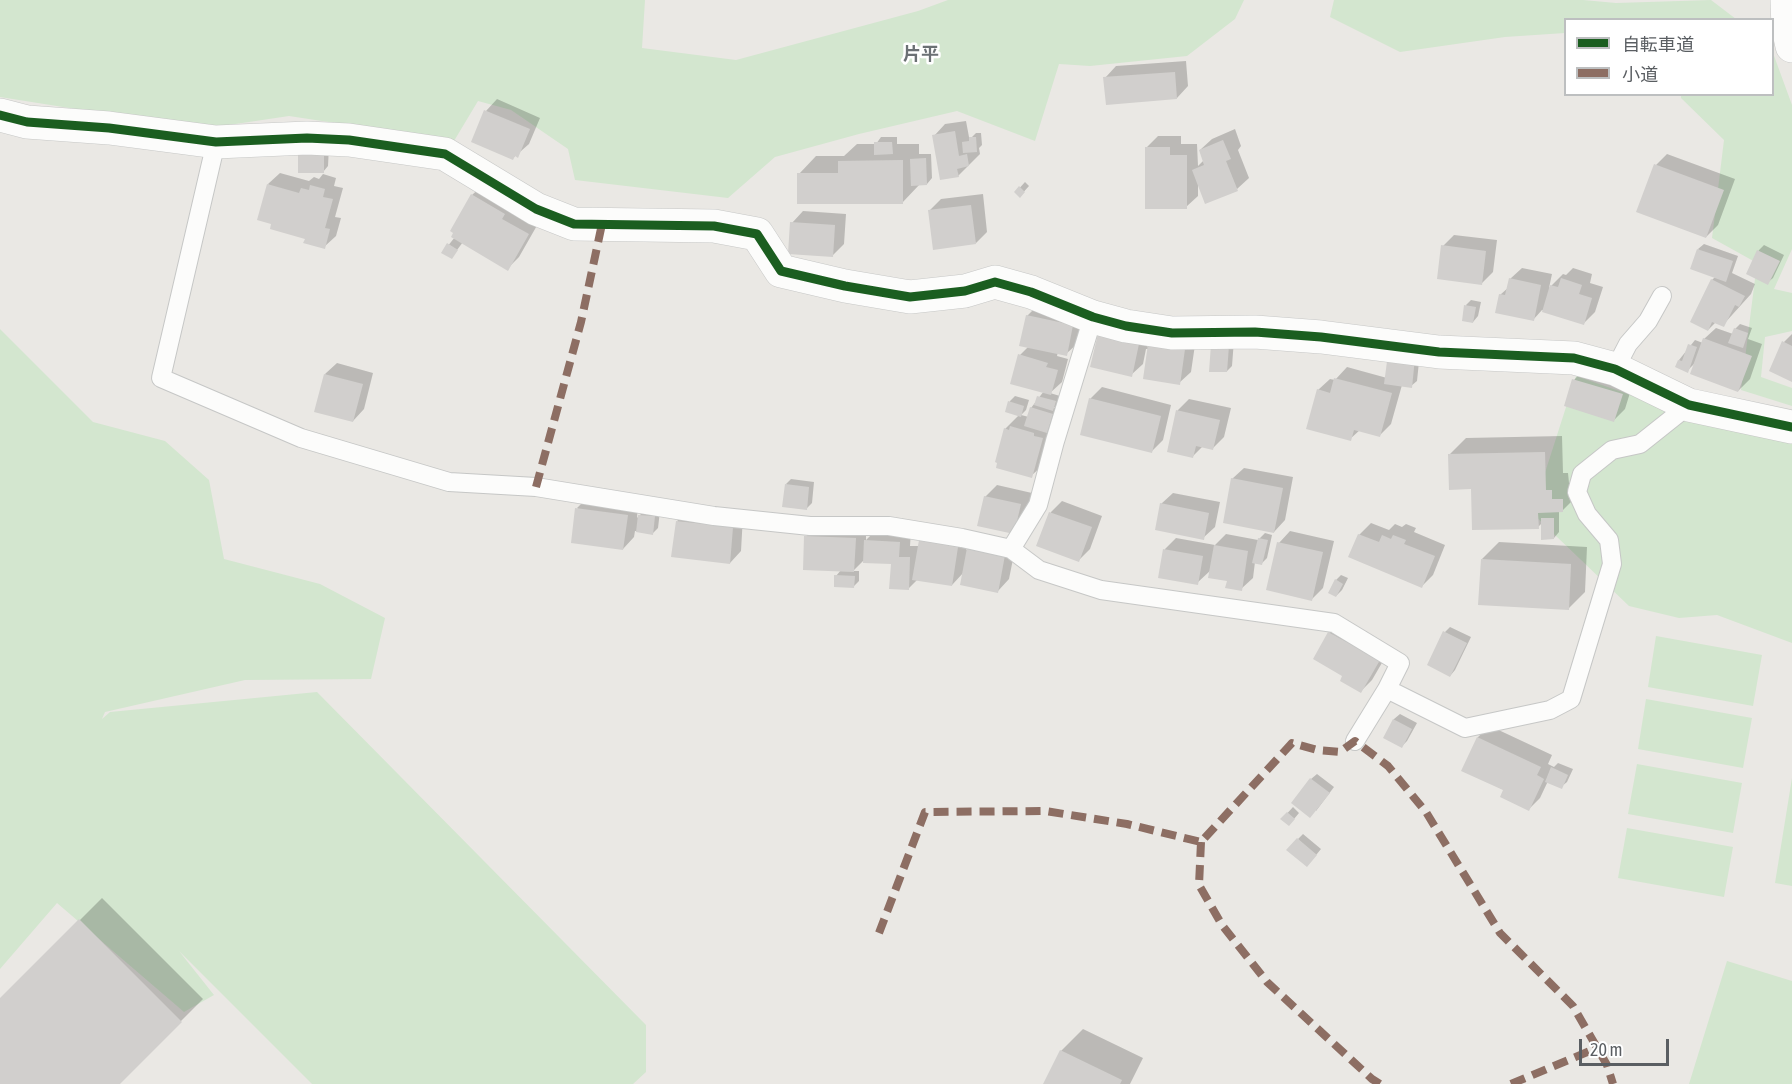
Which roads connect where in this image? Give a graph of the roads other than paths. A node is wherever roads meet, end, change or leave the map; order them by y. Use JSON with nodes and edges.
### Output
{"nodes":[{"id":1,"x":1787,"y":0,"type":"edge"},
{"id":2,"x":1792,"y":46,"type":"edge"},
{"id":3,"x":0,"y":115,"type":"edge"},
{"id":4,"x":216,"y":142,"type":"junction"},
{"id":5,"x":1662,"y":296,"type":"dead end"},
{"id":6,"x":1093,"y":317,"type":"junction"},
{"id":7,"x":1615,"y":369,"type":"junction"},
{"id":8,"x":1689,"y":405,"type":"junction"},
{"id":9,"x":1792,"y":428,"type":"edge"},
{"id":10,"x":1011,"y":549,"type":"junction"},
{"id":11,"x":1387,"y":689,"type":"junction"},
{"id":12,"x":1355,"y":741,"type":"dead end"}],
"edges":[{"from":1,"to":2,"type":"street"},
{"from":3,"to":4,"type":"street"},
{"from":4,"to":6,"type":"street"},
{"from":4,"to":10,"type":"lane"},
{"from":5,"to":7,"type":"lane"},
{"from":6,"to":7,"type":"street"},
{"from":6,"to":10,"type":"lane"},
{"from":7,"to":8,"type":"street"},
{"from":8,"to":9,"type":"street"},
{"from":8,"to":11,"type":"lane"},
{"from":10,"to":11,"type":"lane"},
{"from":11,"to":12,"type":"lane"}]}
